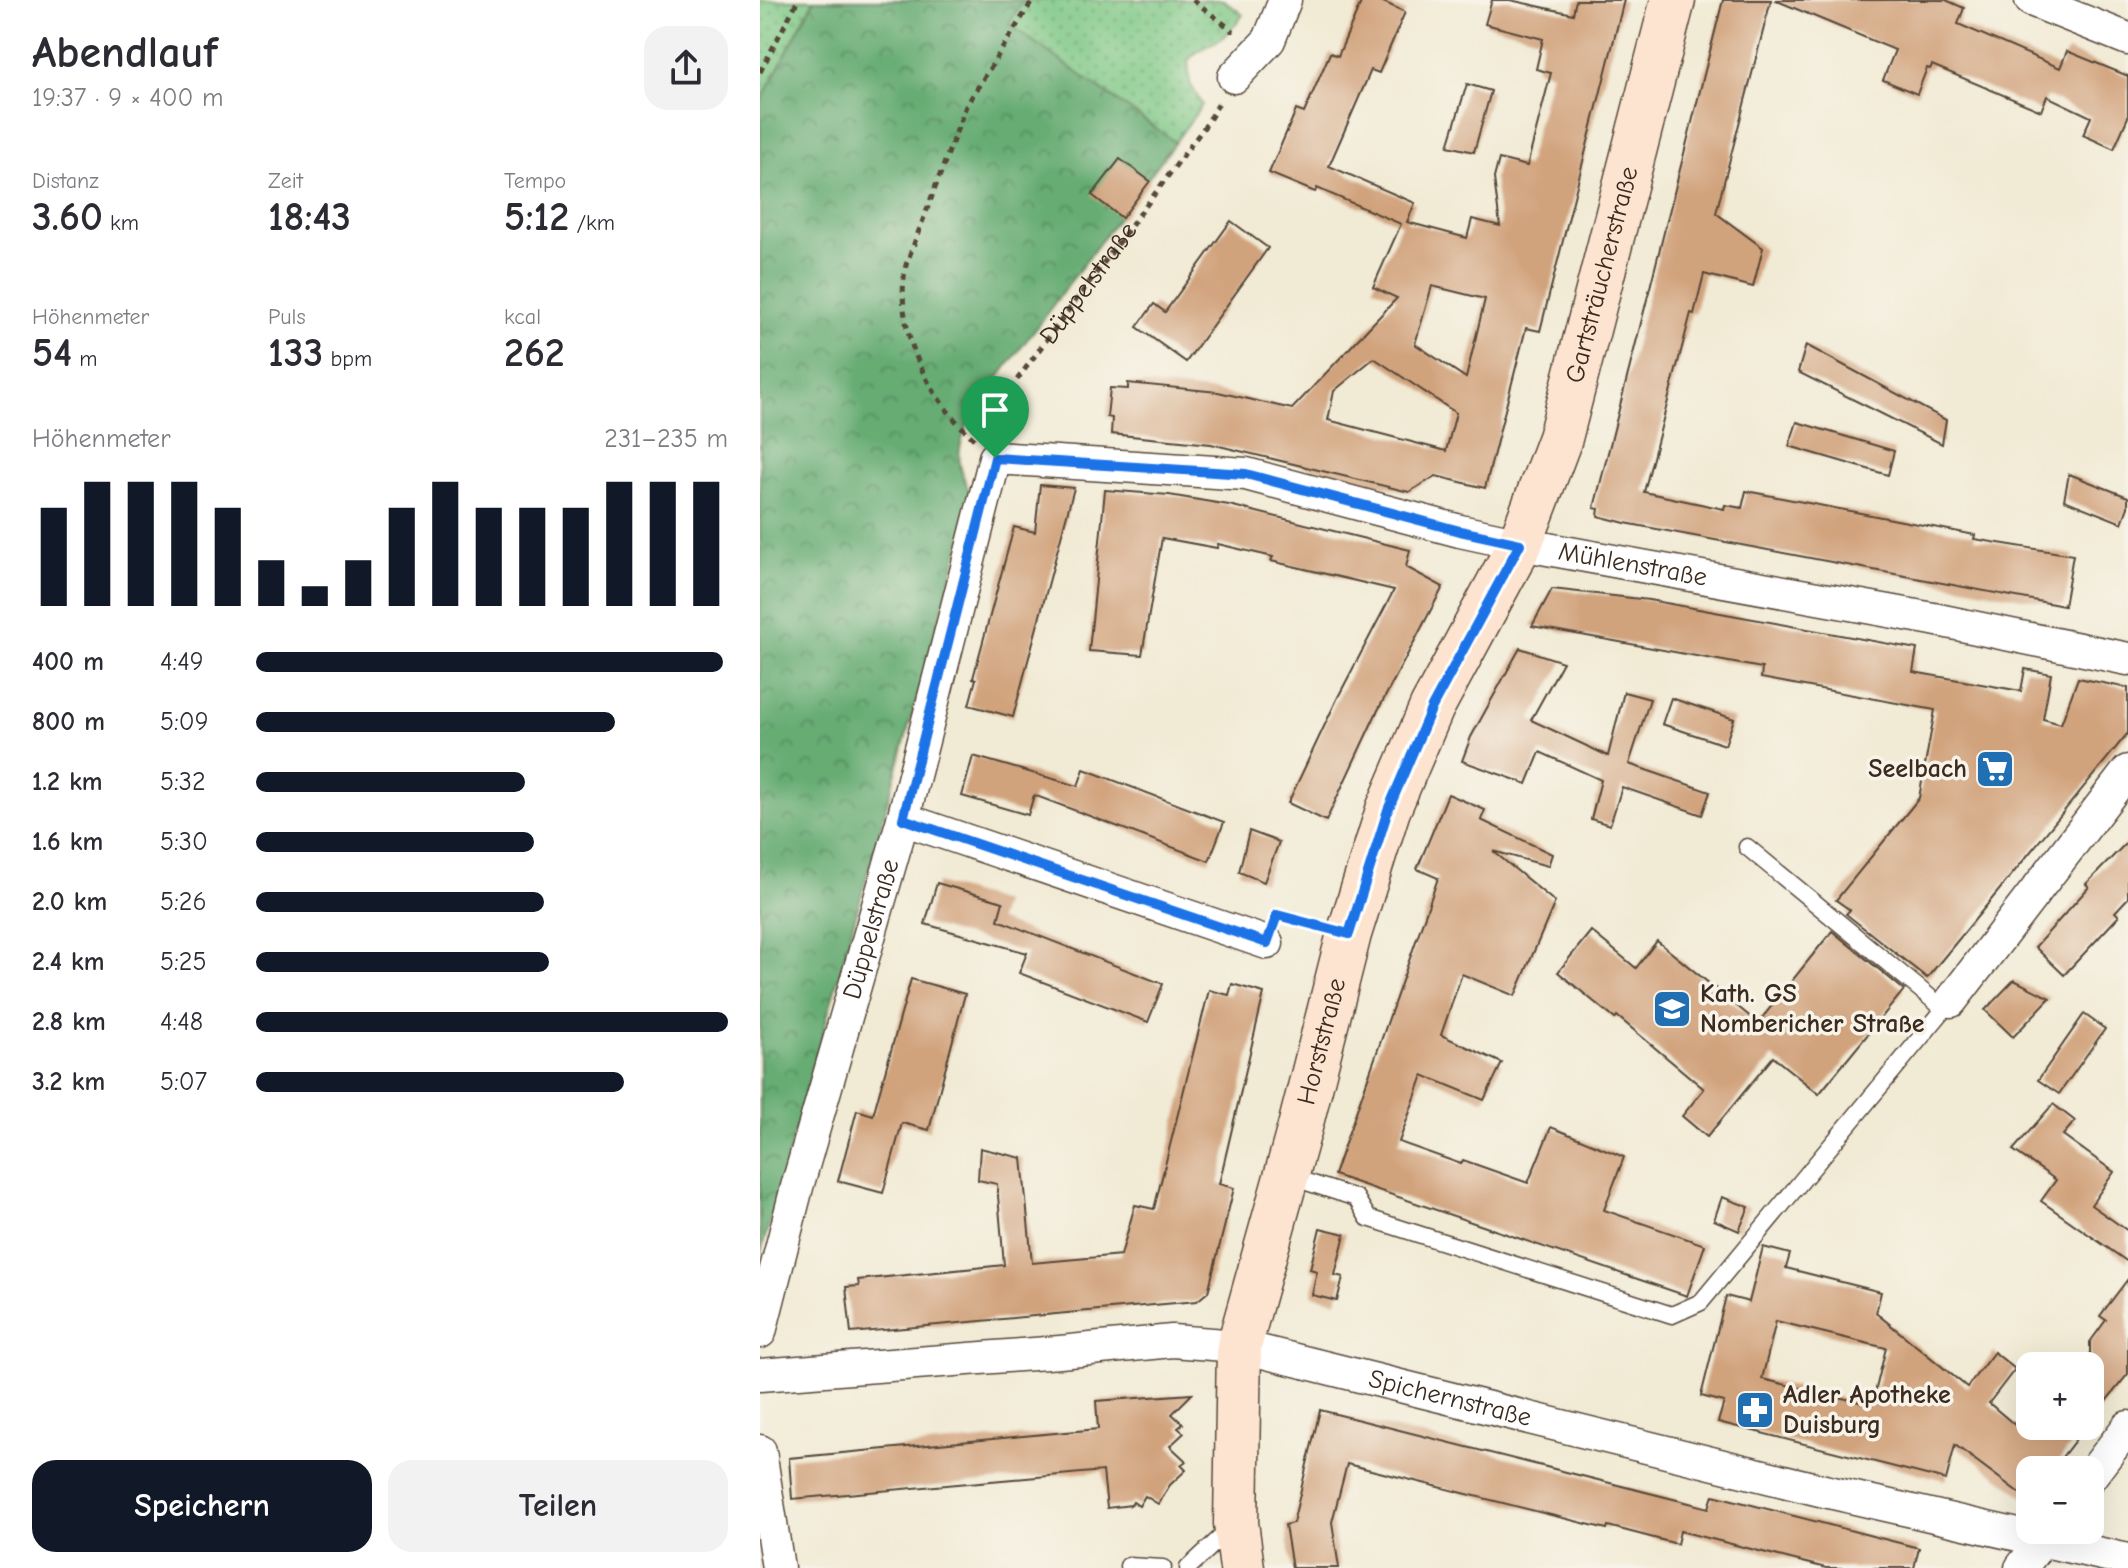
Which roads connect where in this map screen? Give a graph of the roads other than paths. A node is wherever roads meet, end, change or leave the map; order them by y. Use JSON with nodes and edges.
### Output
{"nodes":[{"id":1,"x":1285,"y":0,"type":"edge"},
{"id":2,"x":1673,"y":0,"type":"edge"},
{"id":3,"x":2031,"y":0,"type":"edge"},
{"id":4,"x":2128,"y":39,"type":"edge"},
{"id":5,"x":1234,"y":77,"type":"road end"},
{"id":6,"x":995,"y":458,"type":"joint"},
{"id":7,"x":1520,"y":544,"type":"junction"},
{"id":8,"x":2128,"y":659,"type":"edge"},
{"id":9,"x":2128,"y":771,"type":"edge"},
{"id":10,"x":903,"y":819,"type":"junction"},
{"id":11,"x":1747,"y":847,"type":"dead end"},
{"id":12,"x":1267,"y":943,"type":"road end"},
{"id":13,"x":1948,"y":1005,"type":"junction"},
{"id":14,"x":1286,"y":1176,"type":"junction"},
{"id":15,"x":760,"y":1332,"type":"edge"},
{"id":16,"x":1239,"y":1346,"type":"junction"},
{"id":17,"x":760,"y":1375,"type":"edge"},
{"id":18,"x":2128,"y":1427,"type":"edge"},
{"id":19,"x":760,"y":1451,"type":"edge"},
{"id":20,"x":2104,"y":1459,"type":"edge"},
{"id":21,"x":1236,"y":1523,"type":"junction"},
{"id":22,"x":2016,"y":1528,"type":"edge"},
{"id":23,"x":2039,"y":1544,"type":"edge"},
{"id":24,"x":2078,"y":1544,"type":"edge"},
{"id":25,"x":2128,"y":1560,"type":"edge"},
{"id":26,"x":1128,"y":1566,"type":"edge"},
{"id":27,"x":778,"y":1568,"type":"edge"},
{"id":28,"x":1163,"y":1568,"type":"edge"},
{"id":29,"x":1188,"y":1568,"type":"edge"},
{"id":30,"x":1242,"y":1568,"type":"edge"},
{"id":31,"x":2021,"y":1568,"type":"edge"}],
"edges":[{"from":1,"to":5,"type":"street"},
{"from":2,"to":7,"type":"street","name":"Gartsträucherstraße"},
{"from":3,"to":4,"type":"street"},
{"from":6,"to":7,"type":"street","name":"Mühlenstraße"},
{"from":6,"to":10,"type":"street","name":"Düppelstraße"},
{"from":7,"to":8,"type":"street","name":"Mühlenstraße"},
{"from":7,"to":14,"type":"street","name":"Horststraße"},
{"from":9,"to":13,"type":"street"},
{"from":10,"to":12,"type":"street"},
{"from":10,"to":15,"type":"street","name":"Düppelstraße"},
{"from":11,"to":13,"type":"lane"},
{"from":13,"to":14,"type":"lane"},
{"from":14,"to":16,"type":"street","name":"Horststraße"},
{"from":16,"to":17,"type":"street","name":"Spichernstraße"},
{"from":16,"to":21,"type":"street","name":"Horststraße"},
{"from":16,"to":22,"type":"street","name":"Spichernstraße"},
{"from":18,"to":20,"type":"street"},
{"from":19,"to":27,"type":"street"},
{"from":21,"to":29,"type":"lane"},
{"from":21,"to":30,"type":"street","name":"Horststraße"},
{"from":23,"to":31,"type":"street"},
{"from":24,"to":25,"type":"street","name":"Spichernstraße"},
{"from":26,"to":28,"type":"lane"}]}
